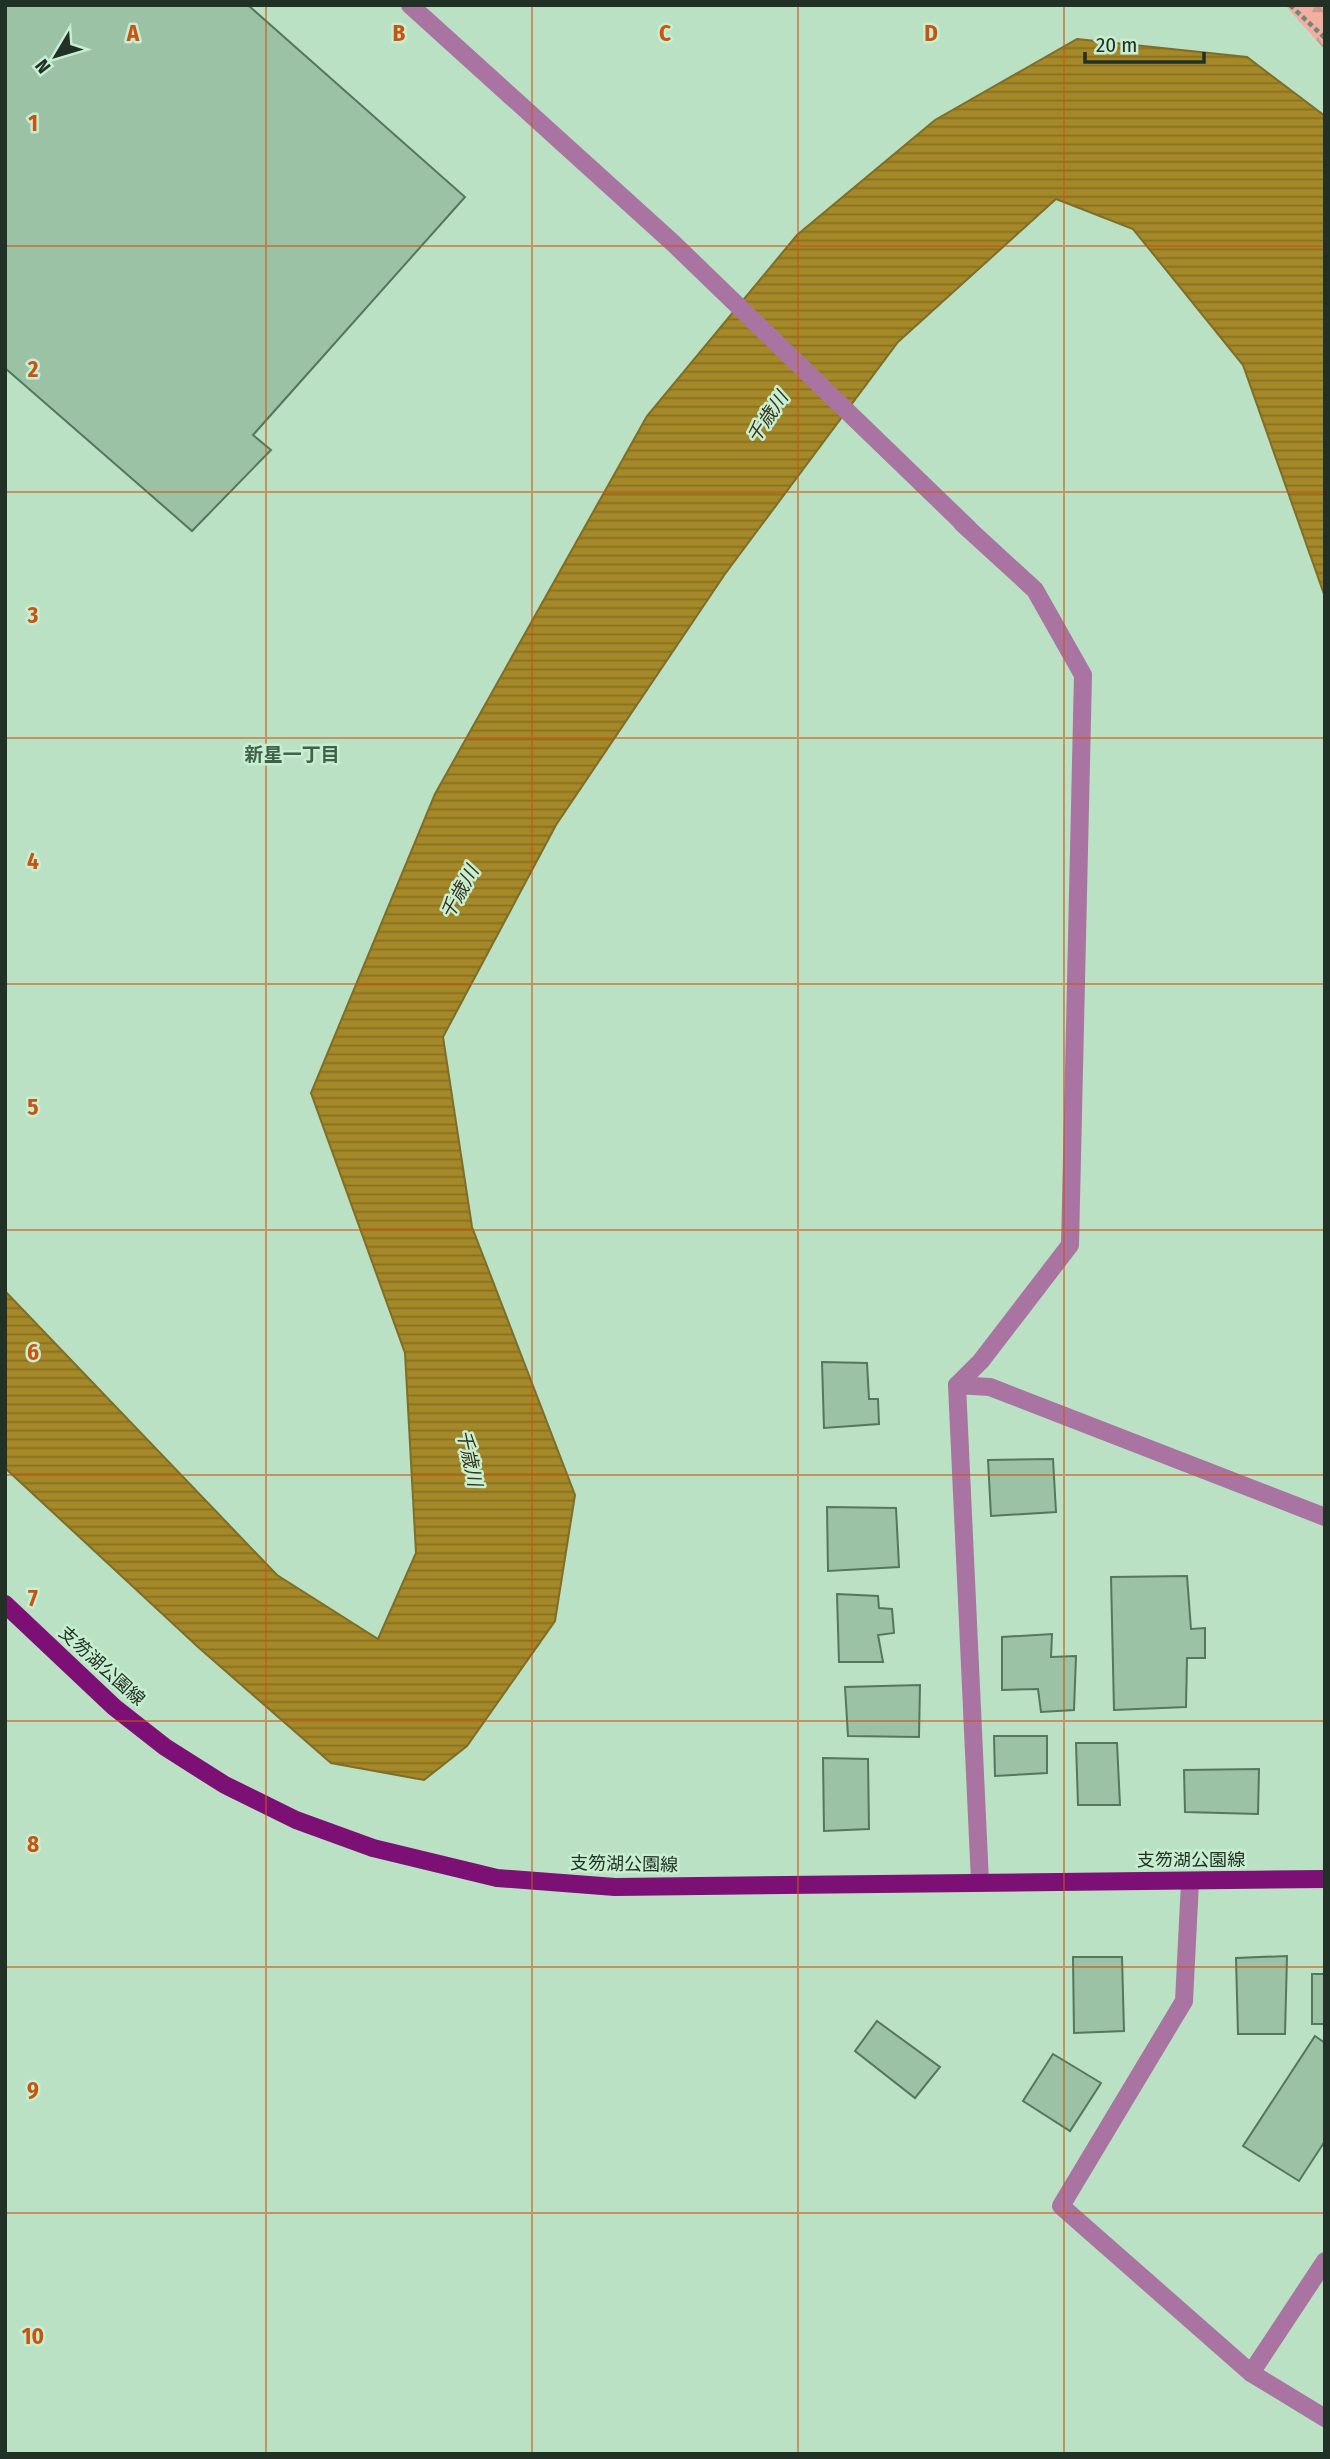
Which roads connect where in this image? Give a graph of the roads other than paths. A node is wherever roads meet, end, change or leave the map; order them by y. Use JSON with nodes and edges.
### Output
{"nodes":[{"id":1,"x":410,"y":5,"type":"edge"},
{"id":2,"x":962,"y":523,"type":"junction"},
{"id":3,"x":979,"y":539,"type":"dead end"},
{"id":4,"x":957,"y":1385,"type":"junction"},
{"id":5,"x":1325,"y":1517,"type":"edge"},
{"id":6,"x":5,"y":1604,"type":"edge"},
{"id":7,"x":1325,"y":1879,"type":"edge"},
{"id":8,"x":980,"y":1882,"type":"junction"},
{"id":9,"x":1190,"y":1882,"type":"junction"},
{"id":10,"x":1325,"y":2261,"type":"edge"},
{"id":11,"x":1251,"y":2373,"type":"junction"},
{"id":12,"x":1325,"y":2418,"type":"edge"}],
"edges":[{"from":1,"to":2,"type":"street"},
{"from":2,"to":3,"type":"street"},
{"from":2,"to":4,"type":"street"},
{"from":4,"to":5,"type":"street"},
{"from":4,"to":8,"type":"street"},
{"from":6,"to":8,"type":"main road","name":"支笏湖公園線"},
{"from":7,"to":9,"type":"main road","name":"支笏湖公園線"},
{"from":8,"to":9,"type":"main road","name":"支笏湖公園線"},
{"from":9,"to":11,"type":"street"},
{"from":10,"to":11,"type":"street"},
{"from":11,"to":12,"type":"street"}]}
